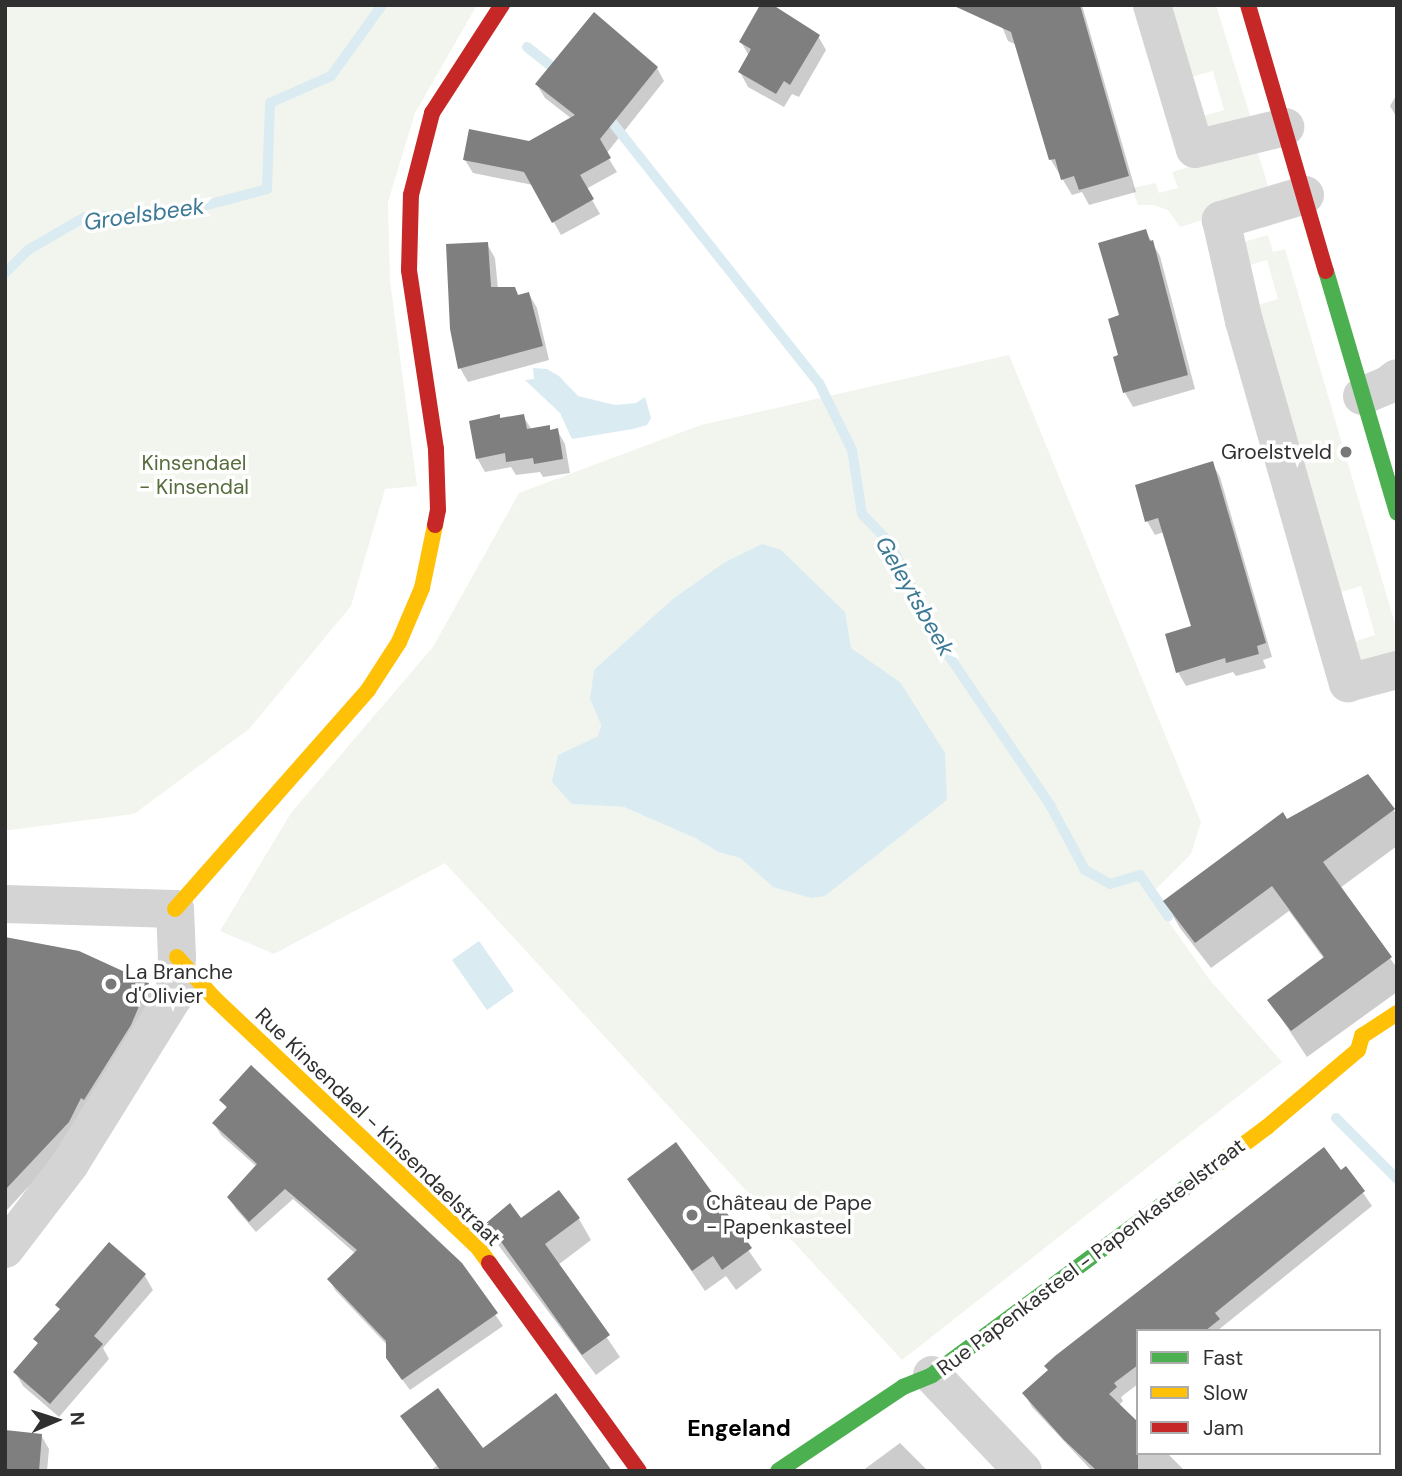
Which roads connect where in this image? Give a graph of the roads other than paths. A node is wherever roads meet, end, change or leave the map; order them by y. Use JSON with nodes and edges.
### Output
{"nodes":[{"id":1,"x":502,"y":5,"type":"edge"},
{"id":2,"x":1152,"y":5,"type":"edge"},
{"id":3,"x":1248,"y":5,"type":"edge"},
{"id":4,"x":1285,"y":127,"type":"junction"},
{"id":5,"x":1305,"y":195,"type":"junction"},
{"id":6,"x":1397,"y":378,"type":"edge"},
{"id":7,"x":1362,"y":396,"type":"junction"},
{"id":8,"x":1397,"y":513,"type":"edge"},
{"id":9,"x":1397,"y":670,"type":"edge"},
{"id":10,"x":5,"y":904,"type":"edge"},
{"id":11,"x":175,"y":909,"type":"junction"},
{"id":12,"x":177,"y":957,"type":"junction"},
{"id":13,"x":1397,"y":1013,"type":"edge"},
{"id":14,"x":1397,"y":1035,"type":"edge"},
{"id":15,"x":1358,"y":1050,"type":"junction"},
{"id":16,"x":5,"y":1249,"type":"edge"},
{"id":17,"x":932,"y":1375,"type":"junction"},
{"id":18,"x":639,"y":1471,"type":"edge"},
{"id":19,"x":778,"y":1471,"type":"edge"},
{"id":20,"x":1023,"y":1471,"type":"edge"}],
"edges":[{"from":1,"to":11,"type":"street"},
{"from":2,"to":4,"type":"street"},
{"from":3,"to":4,"type":"street"},
{"from":4,"to":5,"type":"street"},
{"from":5,"to":7,"type":"street"},
{"from":5,"to":9,"type":"street"},
{"from":6,"to":7,"type":"street"},
{"from":7,"to":8,"type":"street"},
{"from":10,"to":11,"type":"street"},
{"from":11,"to":12,"type":"street"},
{"from":12,"to":16,"type":"street"},
{"from":12,"to":18,"type":"street","name":"Rue Kinsendael - Kinsendaelstraat"},
{"from":13,"to":15,"type":"street","name":"Rue Papenkasteel - Papenkasteelstraat"},
{"from":14,"to":15,"type":"street","name":"Rue Papenkasteel - Papenkasteelstraat"},
{"from":15,"to":17,"type":"street","name":"Rue Papenkasteel - Papenkasteelstraat"},
{"from":17,"to":19,"type":"street","name":"Rue Papenkasteel - Papenkasteelstraat"},
{"from":17,"to":20,"type":"street"}]}
